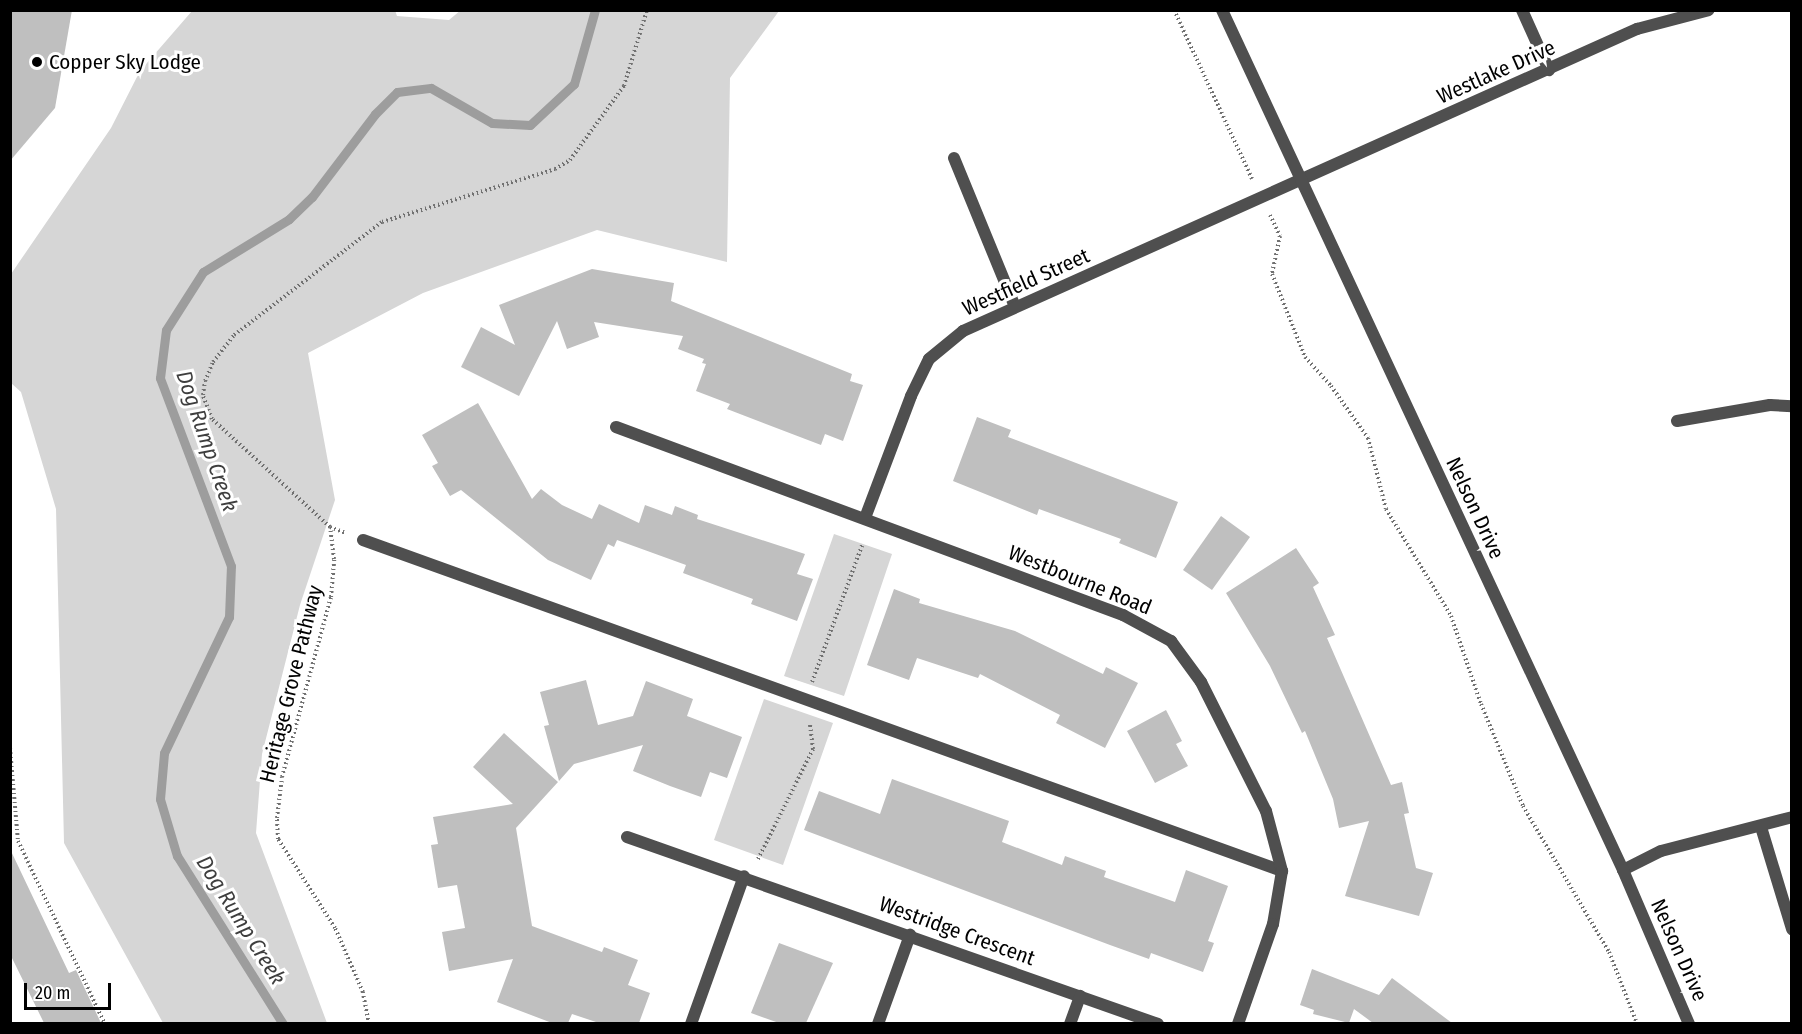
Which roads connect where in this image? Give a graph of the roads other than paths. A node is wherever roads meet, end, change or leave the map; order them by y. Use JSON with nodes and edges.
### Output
{"nodes":[{"id":1,"x":1222,"y":10,"type":"edge"},
{"id":2,"x":1522,"y":10,"type":"edge"},
{"id":3,"x":1709,"y":10,"type":"edge"},
{"id":4,"x":1549,"y":70,"type":"junction"},
{"id":5,"x":954,"y":159,"type":"dead end"},
{"id":6,"x":1301,"y":180,"type":"junction"},
{"id":7,"x":1015,"y":307,"type":"junction"},
{"id":8,"x":1791,"y":406,"type":"edge"},
{"id":9,"x":1677,"y":421,"type":"dead end"},
{"id":10,"x":616,"y":427,"type":"dead end"},
{"id":11,"x":865,"y":518,"type":"junction"},
{"id":12,"x":363,"y":540,"type":"dead end"},
{"id":13,"x":1791,"y":817,"type":"edge"},
{"id":14,"x":1761,"y":827,"type":"junction"},
{"id":15,"x":627,"y":837,"type":"dead end"},
{"id":16,"x":1623,"y":870,"type":"junction"},
{"id":17,"x":1282,"y":871,"type":"junction"},
{"id":18,"x":744,"y":876,"type":"junction"},
{"id":19,"x":1791,"y":929,"type":"edge"},
{"id":20,"x":910,"y":935,"type":"junction"},
{"id":21,"x":1080,"y":996,"type":"junction"},
{"id":22,"x":691,"y":1023,"type":"edge"},
{"id":23,"x":878,"y":1023,"type":"edge"},
{"id":24,"x":1070,"y":1023,"type":"edge"},
{"id":25,"x":1158,"y":1023,"type":"edge"},
{"id":26,"x":1238,"y":1023,"type":"edge"},
{"id":27,"x":1689,"y":1023,"type":"edge"}],
"edges":[{"from":1,"to":6,"type":"street","name":"Nelson Drive"},
{"from":2,"to":4,"type":"street"},
{"from":3,"to":4,"type":"street","name":"Westlake Drive"},
{"from":4,"to":6,"type":"street","name":"Westlake Drive"},
{"from":5,"to":7,"type":"street"},
{"from":6,"to":7,"type":"street","name":"Westfield Street"},
{"from":6,"to":16,"type":"street","name":"Nelson Drive"},
{"from":7,"to":11,"type":"street","name":"Westfield Street"},
{"from":8,"to":9,"type":"street"},
{"from":10,"to":11,"type":"street","name":"Westbourne Road"},
{"from":11,"to":17,"type":"street","name":"Westbourne Road"},
{"from":12,"to":17,"type":"street"},
{"from":13,"to":14,"type":"street"},
{"from":14,"to":16,"type":"street"},
{"from":14,"to":19,"type":"street"},
{"from":15,"to":18,"type":"street","name":"Westridge Crescent"},
{"from":16,"to":27,"type":"street","name":"Nelson Drive"},
{"from":17,"to":26,"type":"street","name":"Westbourne Road"},
{"from":18,"to":20,"type":"street","name":"Westridge Crescent"},
{"from":18,"to":22,"type":"street"},
{"from":20,"to":21,"type":"street","name":"Westridge Crescent"},
{"from":20,"to":23,"type":"street"},
{"from":21,"to":24,"type":"street"},
{"from":21,"to":25,"type":"street","name":"Westridge Crescent"}]}
